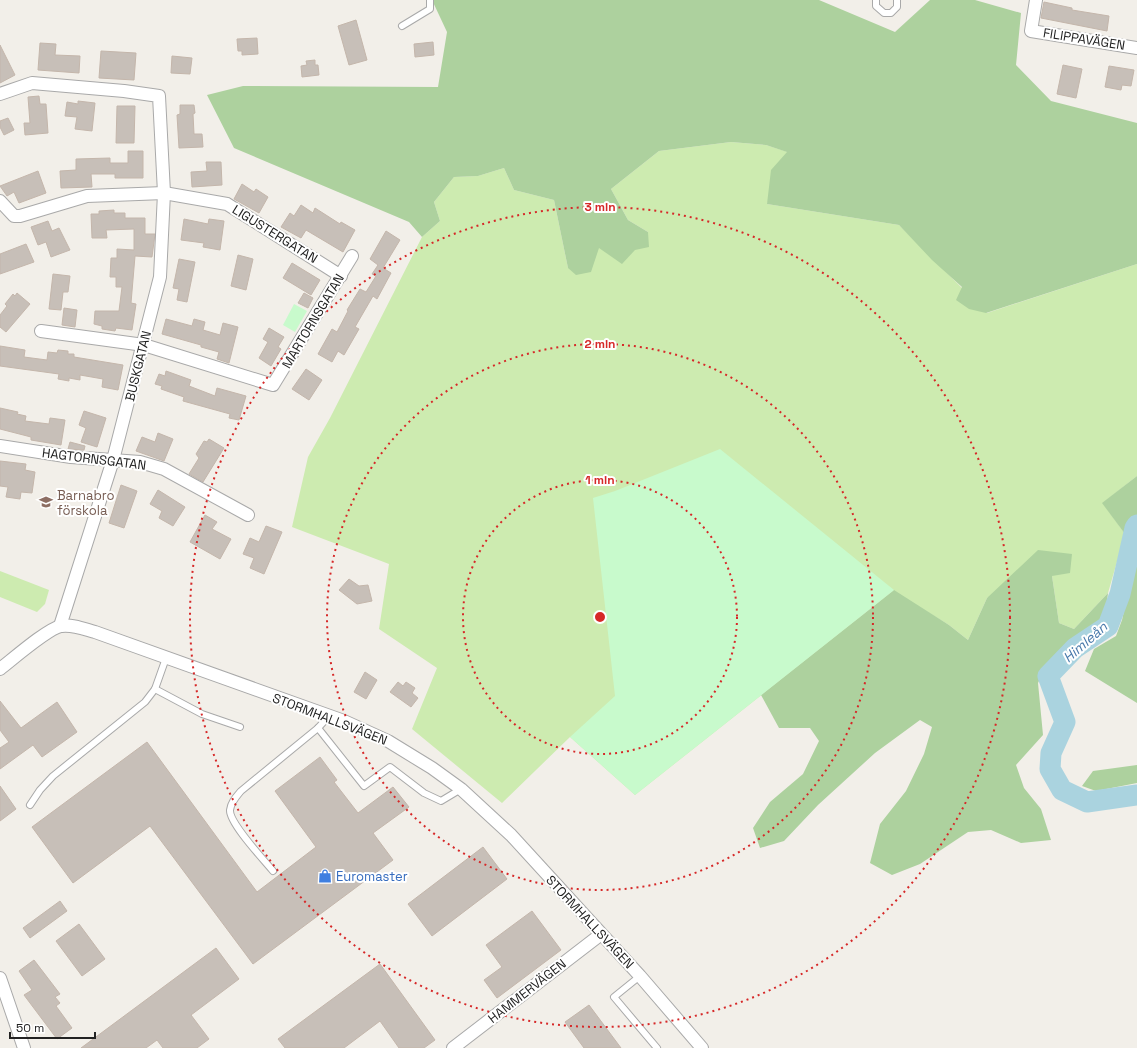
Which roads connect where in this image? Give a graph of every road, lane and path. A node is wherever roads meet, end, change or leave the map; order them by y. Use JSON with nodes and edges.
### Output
{"nodes":[{"id":1,"x":430,"y":0,"type":"edge"},
{"id":2,"x":876,"y":0,"type":"edge"},
{"id":3,"x":897,"y":0,"type":"edge"},
{"id":4,"x":1036,"y":0,"type":"edge"},
{"id":5,"x":402,"y":26,"type":"dead end"},
{"id":6,"x":1137,"y":48,"type":"edge"},
{"id":7,"x":0,"y":94,"type":"edge"},
{"id":8,"x":164,"y":194,"type":"junction"},
{"id":9,"x":0,"y":202,"type":"edge"},
{"id":10,"x":352,"y":256,"type":"dead end"},
{"id":11,"x":341,"y":276,"type":"junction"},
{"id":12,"x":41,"y":331,"type":"dead end"},
{"id":13,"x":144,"y":345,"type":"junction"},
{"id":14,"x":0,"y":446,"type":"edge"},
{"id":15,"x":114,"y":460,"type":"junction"},
{"id":16,"x":248,"y":515,"type":"dead end"},
{"id":17,"x":60,"y":626,"type":"junction"},
{"id":18,"x":166,"y":658,"type":"junction"},
{"id":19,"x":0,"y":669,"type":"edge"},
{"id":20,"x":155,"y":689,"type":"junction"},
{"id":21,"x":329,"y":716,"type":"junction"},
{"id":22,"x":240,"y":727,"type":"dead end"},
{"id":23,"x":318,"y":728,"type":"junction"},
{"id":24,"x":461,"y":789,"type":"junction"},
{"id":25,"x":30,"y":806,"type":"dead end"},
{"id":26,"x":273,"y":871,"type":"dead end"},
{"id":27,"x":600,"y":935,"type":"junction"},
{"id":28,"x":640,"y":976,"type":"junction"},
{"id":29,"x":0,"y":978,"type":"edge"},
{"id":30,"x":697,"y":1045,"type":"edge"},
{"id":31,"x":24,"y":1048,"type":"edge"},
{"id":32,"x":453,"y":1048,"type":"edge"},
{"id":33,"x":657,"y":1048,"type":"edge"}],
"edges":[{"from":1,"to":5,"type":"lane"},
{"from":2,"to":3,"type":"lane"},
{"from":4,"to":6,"type":"street","name":"FILIPPAVÄGEN"},
{"from":7,"to":8,"type":"street","name":"BUSKGATAN"},
{"from":8,"to":9,"type":"street","name":"LIGUSTERGATAN"},
{"from":8,"to":11,"type":"street","name":"LIGUSTERGATAN"},
{"from":8,"to":13,"type":"street","name":"BUSKGATAN"},
{"from":10,"to":11,"type":"street","name":"MARTORNSGATAN"},
{"from":11,"to":13,"type":"street","name":"MARTORNSGATAN"},
{"from":12,"to":13,"type":"street"},
{"from":13,"to":15,"type":"street","name":"BUSKGATAN"},
{"from":14,"to":15,"type":"street","name":"HAGTORNSGATAN"},
{"from":15,"to":16,"type":"street","name":"HAGTORNSGATAN"},
{"from":15,"to":17,"type":"street","name":"BUSKGATAN"},
{"from":17,"to":18,"type":"street","name":"STORMHALLSVÄGEN"},
{"from":17,"to":19,"type":"street"},
{"from":18,"to":20,"type":"lane"},
{"from":18,"to":21,"type":"street","name":"STORMHALLSVÄGEN"},
{"from":20,"to":22,"type":"lane"},
{"from":20,"to":25,"type":"lane"},
{"from":21,"to":23,"type":"lane"},
{"from":21,"to":24,"type":"street","name":"STORMHALLSVÄGEN"},
{"from":23,"to":24,"type":"lane"},
{"from":23,"to":26,"type":"lane"},
{"from":24,"to":27,"type":"street","name":"STORMHALLSVÄGEN"},
{"from":27,"to":28,"type":"street","name":"STORMHALLSVÄGEN"},
{"from":27,"to":32,"type":"street","name":"HAMMERVÄGEN"},
{"from":28,"to":30,"type":"street","name":"STORMHALLSVÄGEN"},
{"from":28,"to":33,"type":"lane"},
{"from":29,"to":31,"type":"street"}]}
